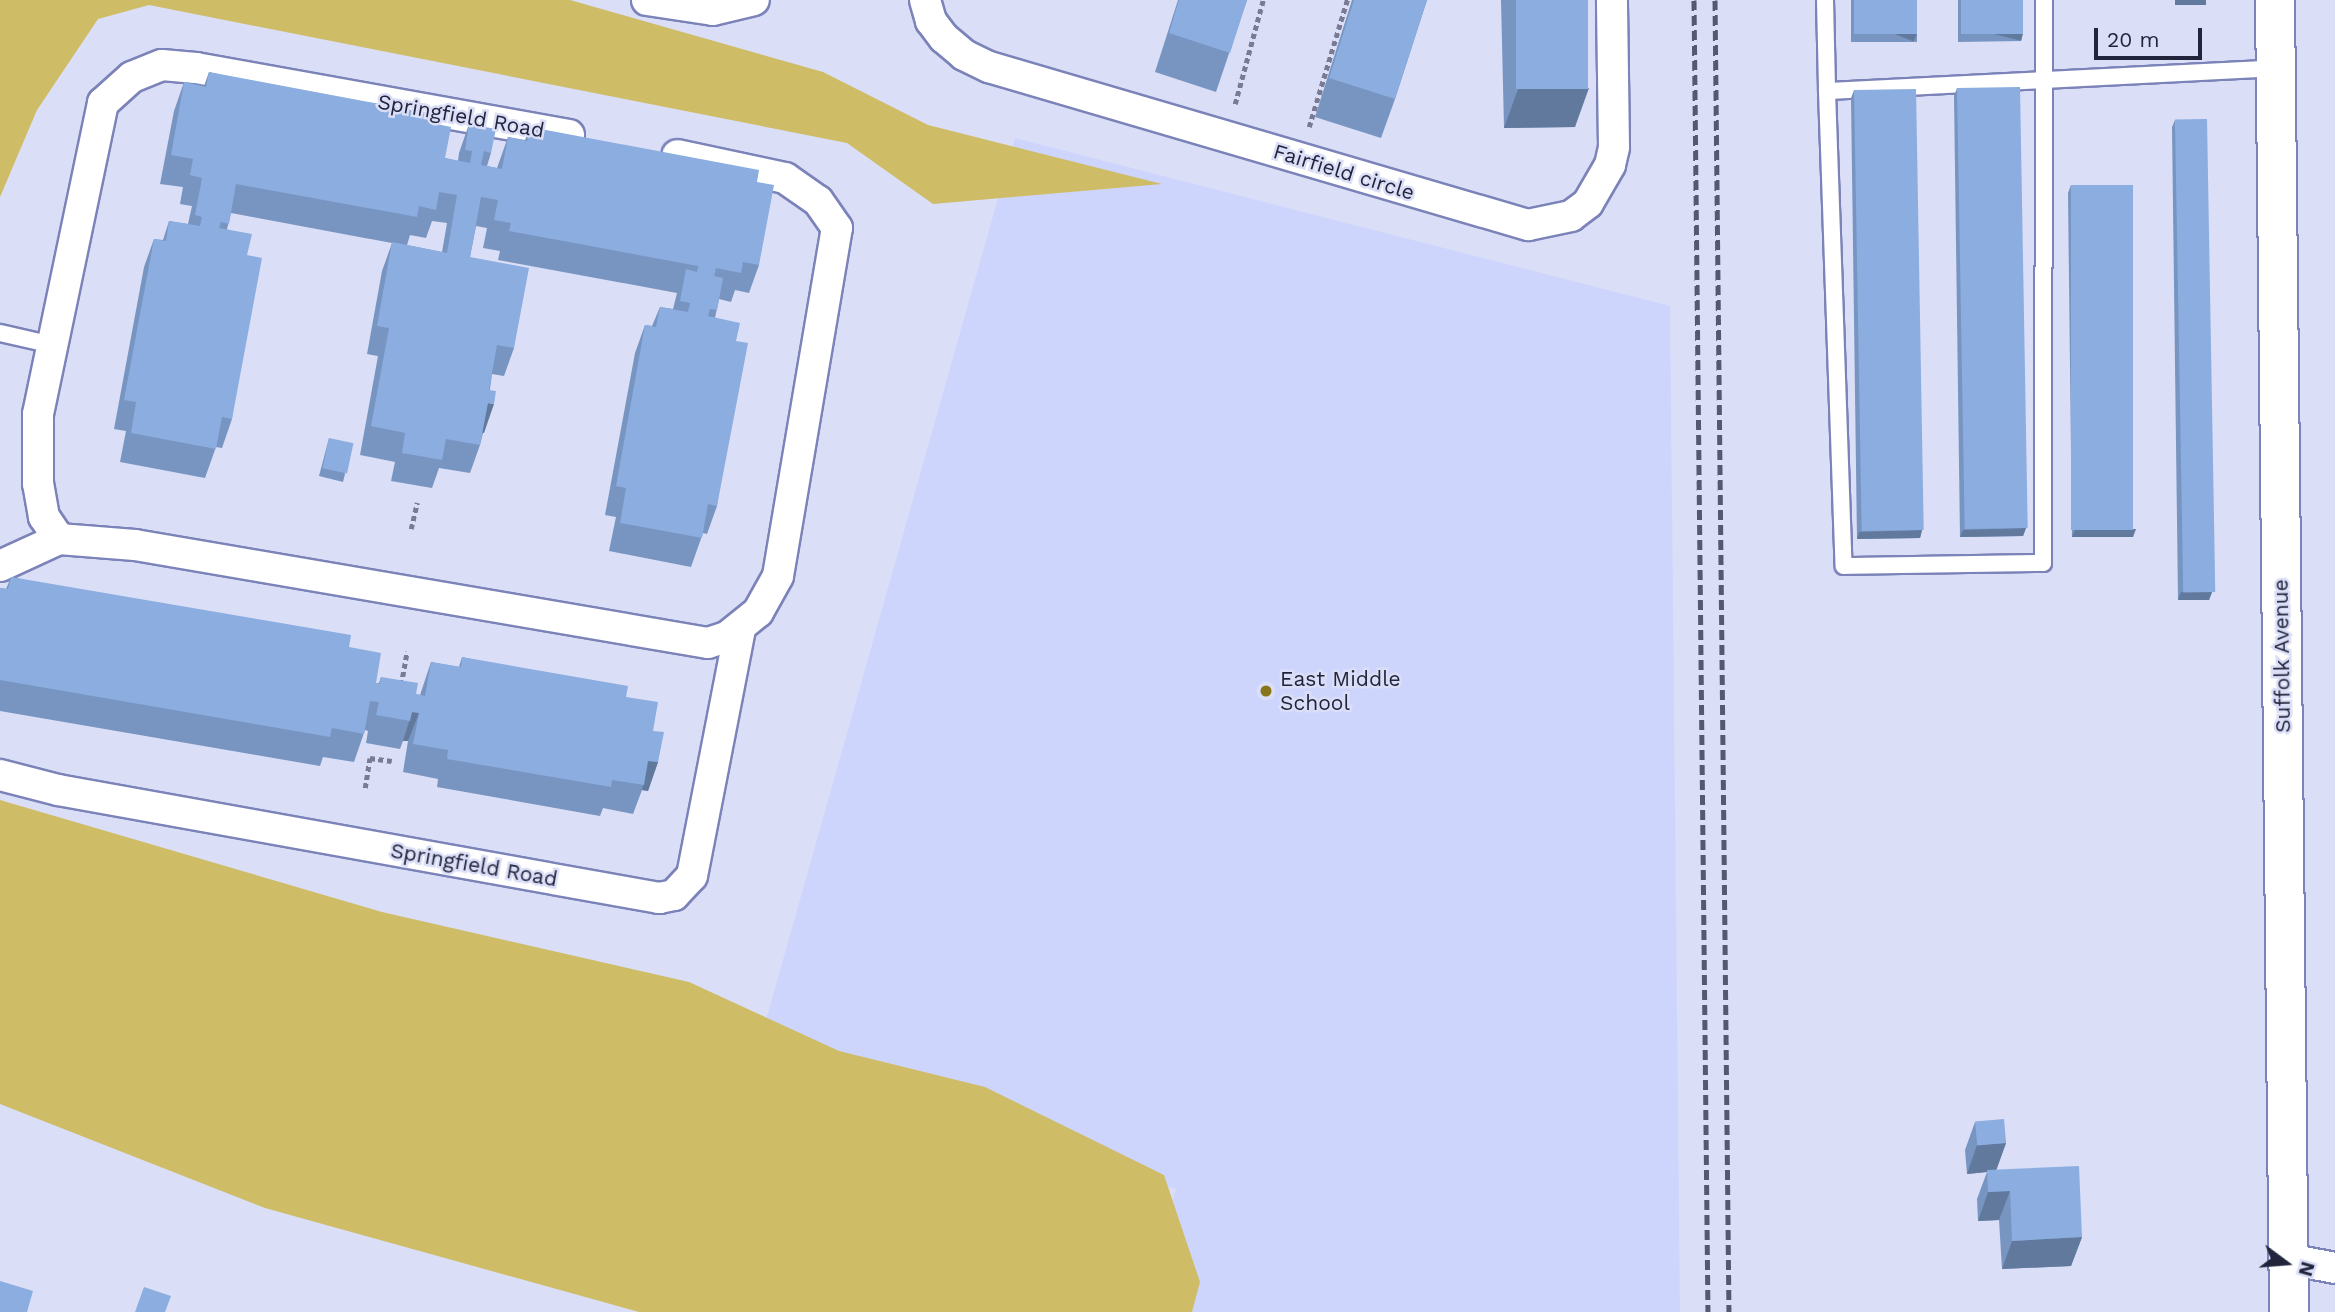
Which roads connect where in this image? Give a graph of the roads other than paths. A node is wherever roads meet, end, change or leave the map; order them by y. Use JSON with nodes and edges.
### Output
{"nodes":[{"id":1,"x":647,"y":0,"type":"edge"},
{"id":2,"x":754,"y":0,"type":"edge"},
{"id":3,"x":925,"y":0,"type":"edge"},
{"id":4,"x":1612,"y":0,"type":"edge"},
{"id":5,"x":1825,"y":0,"type":"edge"},
{"id":6,"x":2044,"y":0,"type":"edge"},
{"id":7,"x":2275,"y":0,"type":"edge"},
{"id":8,"x":2276,"y":68,"type":"junction"},
{"id":9,"x":2046,"y":80,"type":"junction"},
{"id":10,"x":1827,"y":91,"type":"junction"},
{"id":11,"x":592,"y":139,"type":"edge"},
{"id":12,"x":646,"y":149,"type":"edge"},
{"id":13,"x":0,"y":333,"type":"edge"},
{"id":14,"x":53,"y":345,"type":"junction"},
{"id":15,"x":59,"y":539,"type":"junction"},
{"id":16,"x":0,"y":566,"type":"edge"},
{"id":17,"x":740,"y":628,"type":"junction"},
{"id":18,"x":0,"y":775,"type":"edge"},
{"id":19,"x":2288,"y":1259,"type":"junction"},
{"id":20,"x":2335,"y":1268,"type":"edge"},
{"id":21,"x":2289,"y":1312,"type":"edge"}],
"edges":[{"from":1,"to":2,"type":"street"},
{"from":3,"to":4,"type":"street","name":"Fairfield circle"},
{"from":5,"to":10,"type":"lane"},
{"from":6,"to":9,"type":"lane"},
{"from":7,"to":8,"type":"main road","name":"Suffolk Avenue"},
{"from":8,"to":9,"type":"lane"},
{"from":8,"to":19,"type":"main road","name":"Suffolk Avenue"},
{"from":9,"to":10,"type":"lane"},
{"from":9,"to":10,"type":"lane"},
{"from":11,"to":14,"type":"street","name":"Springfield Road"},
{"from":12,"to":17,"type":"street"},
{"from":13,"to":14,"type":"lane"},
{"from":14,"to":15,"type":"street","name":"Springfield Road"},
{"from":15,"to":16,"type":"street"},
{"from":15,"to":17,"type":"street"},
{"from":17,"to":18,"type":"street","name":"Springfield Road"},
{"from":19,"to":20,"type":"street"},
{"from":19,"to":21,"type":"main road","name":"Suffolk Avenue"}]}
